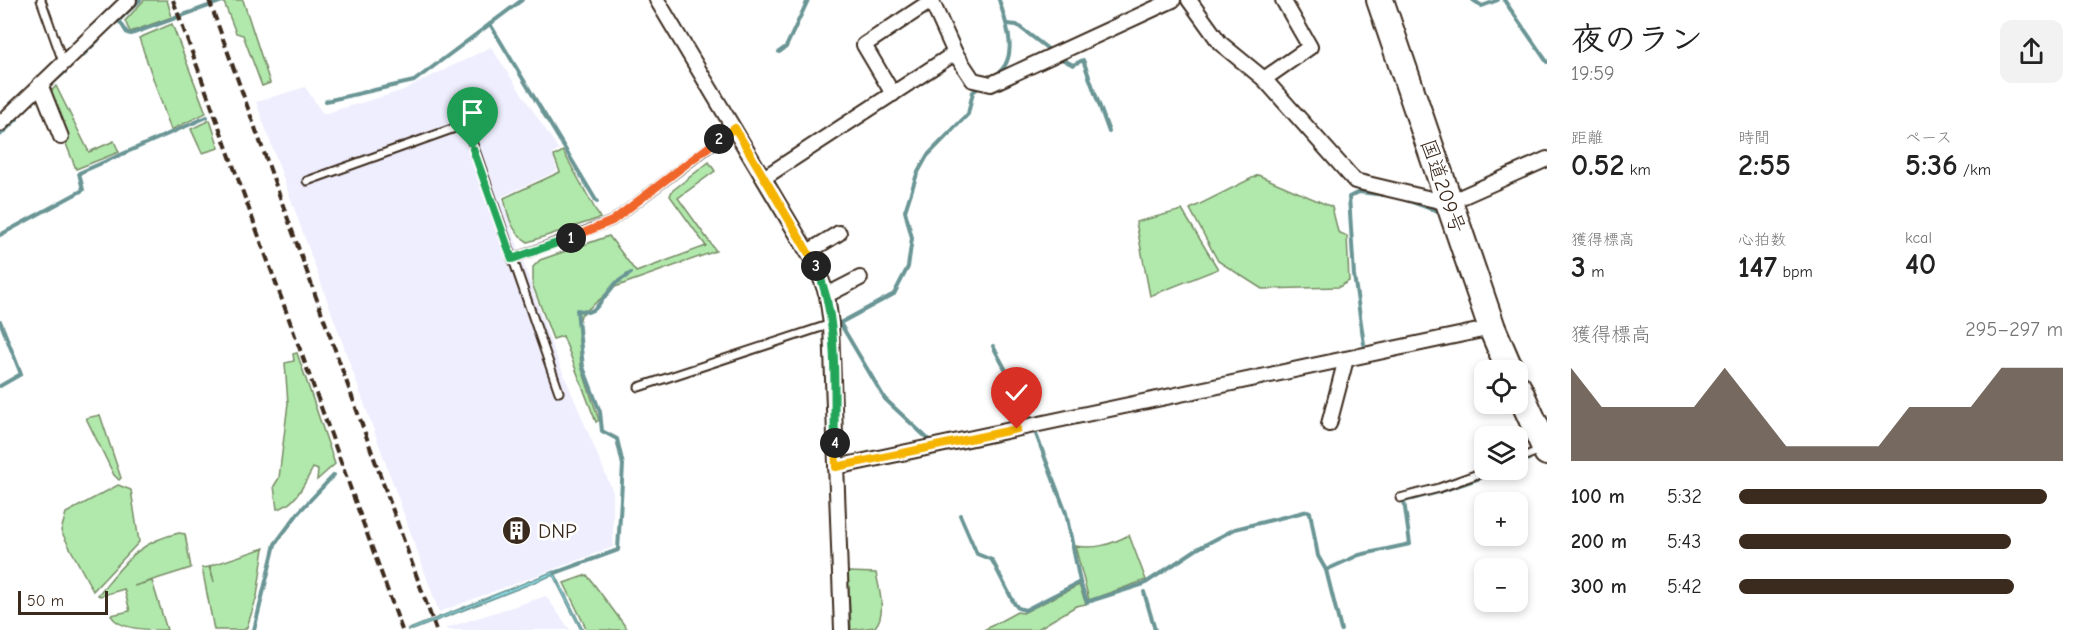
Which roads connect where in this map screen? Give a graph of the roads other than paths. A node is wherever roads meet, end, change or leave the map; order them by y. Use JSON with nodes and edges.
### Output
{"nodes":[{"id":1,"x":41,"y":0,"type":"edge"},
{"id":2,"x":657,"y":0,"type":"edge"},
{"id":3,"x":1173,"y":0,"type":"edge"},
{"id":4,"x":1189,"y":0,"type":"edge"},
{"id":5,"x":1283,"y":0,"type":"edge"},
{"id":6,"x":1380,"y":0,"type":"edge"},
{"id":7,"x":931,"y":1,"type":"edge"},
{"id":8,"x":124,"y":2,"type":"edge"},
{"id":9,"x":955,"y":53,"type":"junction"},
{"id":10,"x":63,"y":62,"type":"junction"},
{"id":11,"x":1264,"y":80,"type":"junction"},
{"id":12,"x":40,"y":84,"type":"junction"},
{"id":13,"x":893,"y":94,"type":"junction"},
{"id":14,"x":0,"y":124,"type":"edge"},
{"id":15,"x":735,"y":128,"type":"junction"},
{"id":16,"x":62,"y":137,"type":"dead end"},
{"id":17,"x":1547,"y":159,"type":"edge"},
{"id":18,"x":765,"y":177,"type":"junction"},
{"id":19,"x":307,"y":181,"type":"dead end"},
{"id":20,"x":1448,"y":203,"type":"junction"},
{"id":21,"x":839,"y":233,"type":"dead end"},
{"id":22,"x":808,"y":252,"type":"junction"},
{"id":23,"x":512,"y":259,"type":"junction"},
{"id":24,"x":861,"y":278,"type":"dead end"},
{"id":25,"x":827,"y":295,"type":"junction"},
{"id":26,"x":831,"y":324,"type":"junction"},
{"id":27,"x":1492,"y":328,"type":"junction"},
{"id":28,"x":1346,"y":359,"type":"junction"},
{"id":29,"x":1506,"y":360,"type":"edge"},
{"id":30,"x":639,"y":387,"type":"dead end"},
{"id":31,"x":559,"y":392,"type":"dead end"},
{"id":32,"x":1528,"y":410,"type":"edge"},
{"id":33,"x":1329,"y":424,"type":"dead end"},
{"id":34,"x":1546,"y":450,"type":"edge"},
{"id":35,"x":1528,"y":456,"type":"edge"},
{"id":36,"x":836,"y":467,"type":"junction"},
{"id":37,"x":1474,"y":475,"type":"edge"},
{"id":38,"x":1400,"y":498,"type":"dead end"},
{"id":39,"x":842,"y":630,"type":"edge"}],
"edges":[{"from":1,"to":10,"type":"lane"},
{"from":2,"to":15,"type":"street"},
{"from":3,"to":9,"type":"street"},
{"from":4,"to":11,"type":"street"},
{"from":5,"to":11,"type":"street"},
{"from":6,"to":20,"type":"highway","name":"国道209号"},
{"from":7,"to":9,"type":"street"},
{"from":7,"to":13,"type":"street"},
{"from":8,"to":10,"type":"street"},
{"from":9,"to":13,"type":"street"},
{"from":10,"to":12,"type":"street"},
{"from":11,"to":20,"type":"street"},
{"from":12,"to":14,"type":"street"},
{"from":12,"to":16,"type":"street"},
{"from":13,"to":18,"type":"street"},
{"from":15,"to":18,"type":"street"},
{"from":15,"to":23,"type":"lane"},
{"from":17,"to":20,"type":"street"},
{"from":18,"to":22,"type":"street"},
{"from":19,"to":23,"type":"lane"},
{"from":20,"to":27,"type":"highway","name":"国道209号"},
{"from":21,"to":22,"type":"street"},
{"from":22,"to":25,"type":"street"},
{"from":23,"to":31,"type":"lane"},
{"from":24,"to":25,"type":"street"},
{"from":25,"to":26,"type":"street"},
{"from":26,"to":30,"type":"lane"},
{"from":26,"to":36,"type":"street"},
{"from":27,"to":28,"type":"street"},
{"from":27,"to":29,"type":"highway","name":"国道209号"},
{"from":28,"to":33,"type":"street"},
{"from":28,"to":36,"type":"street"},
{"from":32,"to":34,"type":"highway"},
{"from":34,"to":35,"type":"lane"},
{"from":36,"to":39,"type":"street"},
{"from":37,"to":38,"type":"lane"}]}
